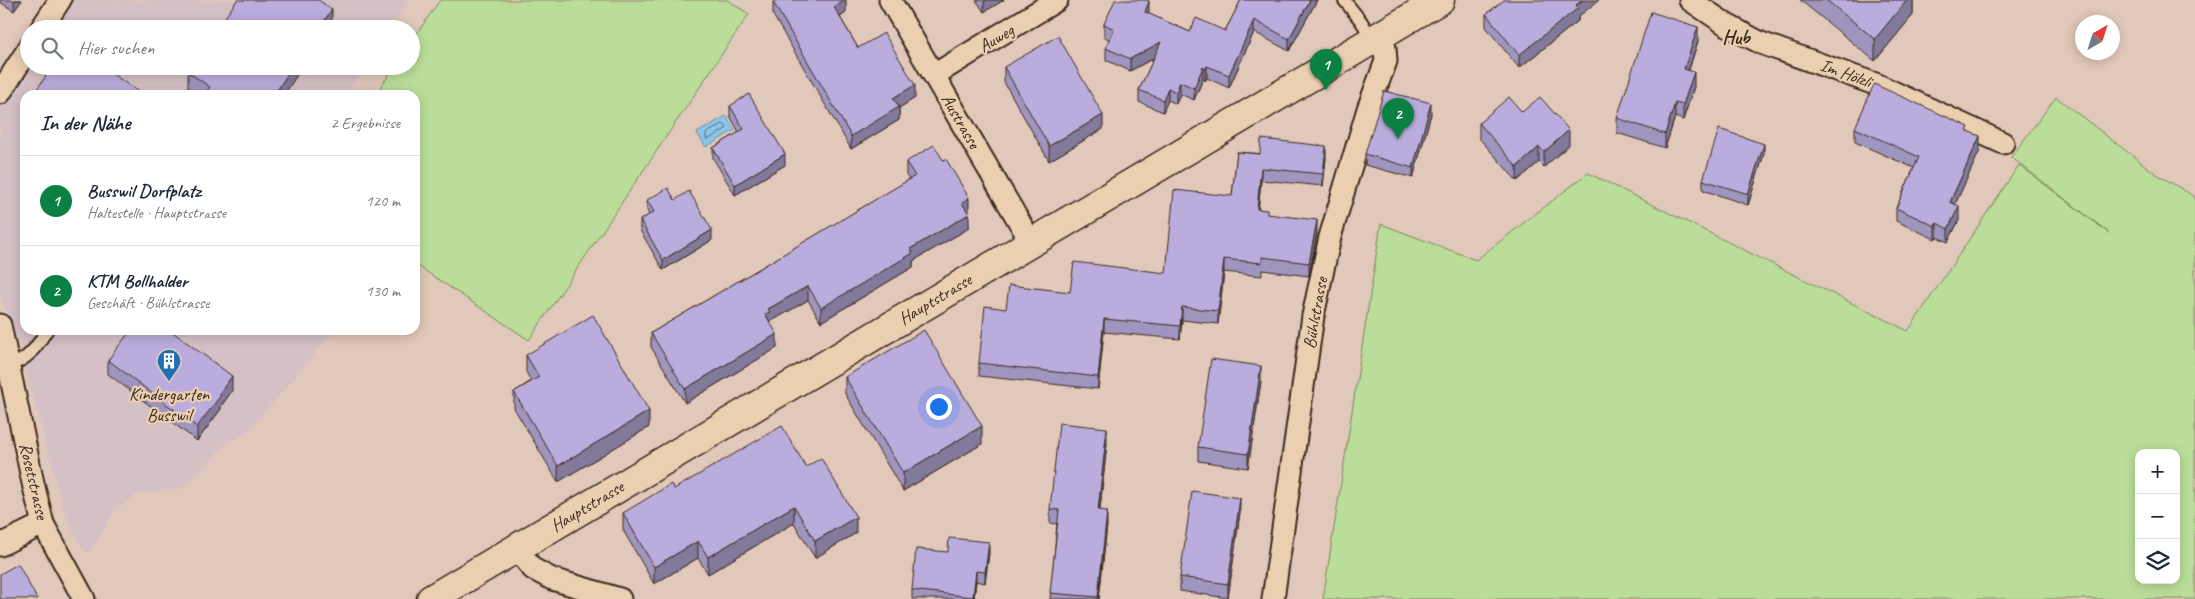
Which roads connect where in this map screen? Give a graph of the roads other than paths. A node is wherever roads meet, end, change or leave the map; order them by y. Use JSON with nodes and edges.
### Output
{"nodes":[{"id":1,"x":60,"y":0,"type":"edge"},
{"id":2,"x":890,"y":0,"type":"edge"},
{"id":3,"x":1058,"y":0,"type":"edge"},
{"id":4,"x":1344,"y":0,"type":"edge"},
{"id":5,"x":1440,"y":0,"type":"edge"},
{"id":6,"x":1690,"y":0,"type":"edge"},
{"id":7,"x":47,"y":20,"type":"edge"},
{"id":8,"x":1376,"y":38,"type":"junction"},
{"id":9,"x":20,"y":62,"type":"edge"},
{"id":10,"x":934,"y":75,"type":"junction"},
{"id":11,"x":0,"y":93,"type":"edge"},
{"id":12,"x":2003,"y":144,"type":"dead end"},
{"id":13,"x":1031,"y":242,"type":"junction"},
{"id":14,"x":0,"y":325,"type":"edge"},
{"id":15,"x":44,"y":335,"type":"edge"},
{"id":16,"x":9,"y":365,"type":"junction"},
{"id":17,"x":43,"y":524,"type":"junction"},
{"id":18,"x":0,"y":545,"type":"edge"},
{"id":19,"x":516,"y":548,"type":"junction"},
{"id":20,"x":84,"y":599,"type":"edge"},
{"id":21,"x":431,"y":599,"type":"edge"},
{"id":22,"x":620,"y":599,"type":"edge"},
{"id":23,"x":1273,"y":599,"type":"edge"}],
"edges":[{"from":1,"to":7,"type":"street"},
{"from":2,"to":10,"type":"street","name":"Austrasse"},
{"from":3,"to":10,"type":"street","name":"Auweg"},
{"from":4,"to":8,"type":"lane"},
{"from":5,"to":8,"type":"street","name":"Hauptstrasse"},
{"from":6,"to":12,"type":"street","name":"Im Hölzli"},
{"from":8,"to":13,"type":"street","name":"Hauptstrasse"},
{"from":8,"to":23,"type":"street","name":"Bühlstrasse"},
{"from":9,"to":11,"type":"street"},
{"from":10,"to":13,"type":"street","name":"Austrasse"},
{"from":13,"to":19,"type":"street","name":"Hauptstrasse"},
{"from":14,"to":16,"type":"street","name":"Rosetstrasse"},
{"from":15,"to":16,"type":"lane"},
{"from":16,"to":17,"type":"street","name":"Rosetstrasse"},
{"from":17,"to":18,"type":"street"},
{"from":17,"to":20,"type":"street","name":"Rosetstrasse"},
{"from":19,"to":21,"type":"street","name":"Hauptstrasse"},
{"from":19,"to":22,"type":"street"}]}
